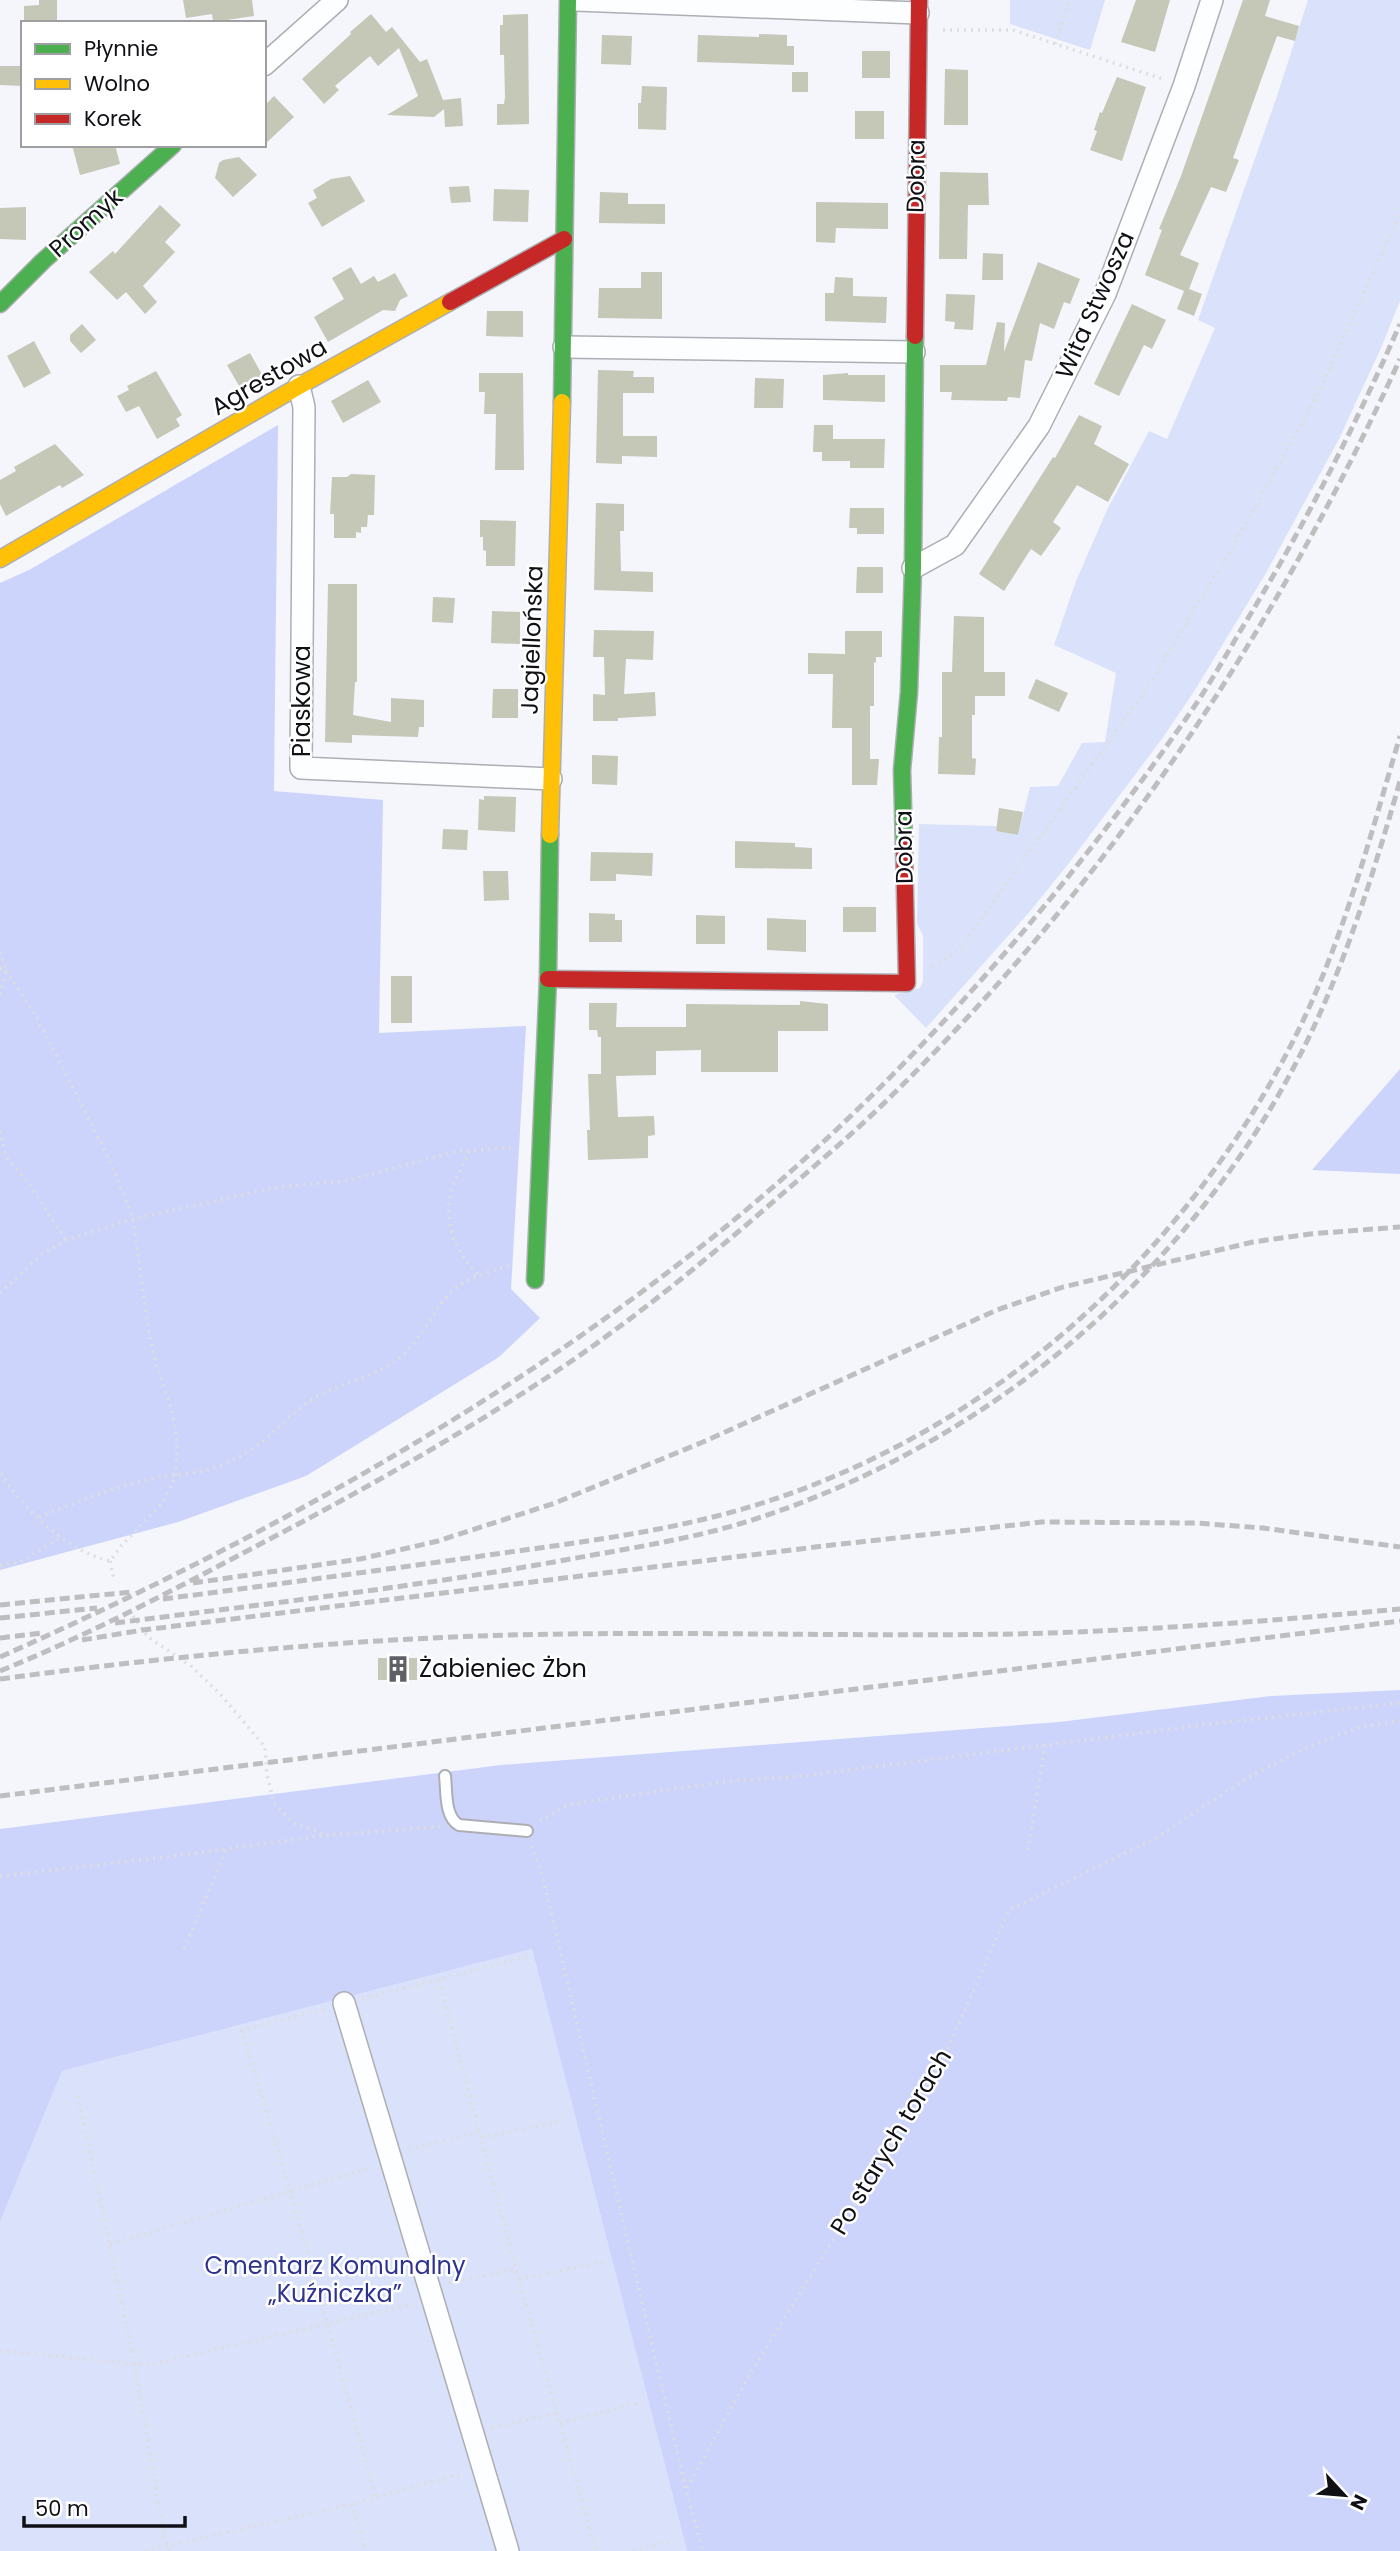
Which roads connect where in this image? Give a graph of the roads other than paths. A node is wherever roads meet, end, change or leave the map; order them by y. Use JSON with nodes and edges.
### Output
{"nodes":[{"id":1,"x":337,"y":0,"type":"edge"},
{"id":2,"x":568,"y":0,"type":"edge"},
{"id":3,"x":576,"y":0,"type":"edge"},
{"id":4,"x":1212,"y":0,"type":"edge"},
{"id":5,"x":918,"y":14,"type":"edge"},
{"id":6,"x":266,"y":63,"type":"edge"},
{"id":7,"x":171,"y":147,"type":"edge"},
{"id":8,"x":564,"y":239,"type":"junction"},
{"id":9,"x":0,"y":304,"type":"edge"},
{"id":10,"x":564,"y":347,"type":"junction"},
{"id":11,"x":914,"y":352,"type":"junction"},
{"id":12,"x":299,"y":386,"type":"junction"},
{"id":13,"x":0,"y":559,"type":"edge"},
{"id":14,"x":913,"y":568,"type":"junction"},
{"id":15,"x":551,"y":779,"type":"junction"},
{"id":16,"x":548,"y":979,"type":"junction"},
{"id":17,"x":536,"y":1280,"type":"dead end"},
{"id":18,"x":445,"y":1776,"type":"dead end"},
{"id":19,"x":527,"y":1830,"type":"road end"},
{"id":20,"x":344,"y":2003,"type":"road end"},
{"id":21,"x":508,"y":2551,"type":"edge"}],
"edges":[{"from":1,"to":6,"type":"street"},
{"from":2,"to":8,"type":"street","name":"Jagiellońska"},
{"from":3,"to":5,"type":"street"},
{"from":4,"to":14,"type":"street","name":"Wita Stwosza"},
{"from":5,"to":11,"type":"street","name":"Dobra"},
{"from":7,"to":9,"type":"street","name":"Promyk"},
{"from":8,"to":10,"type":"street","name":"Jagiellońska"},
{"from":8,"to":12,"type":"street","name":"Agrestowa"},
{"from":10,"to":11,"type":"street"},
{"from":10,"to":15,"type":"street","name":"Jagiellońska"},
{"from":11,"to":14,"type":"street","name":"Dobra"},
{"from":12,"to":13,"type":"street","name":"Agrestowa"},
{"from":12,"to":15,"type":"street","name":"Piaskowa"},
{"from":14,"to":16,"type":"street","name":"Dobra"},
{"from":15,"to":16,"type":"street","name":"Jagiellońska"},
{"from":16,"to":17,"type":"street","name":"Jagiellońska"},
{"from":18,"to":19,"type":"lane"},
{"from":20,"to":21,"type":"street"}]}
